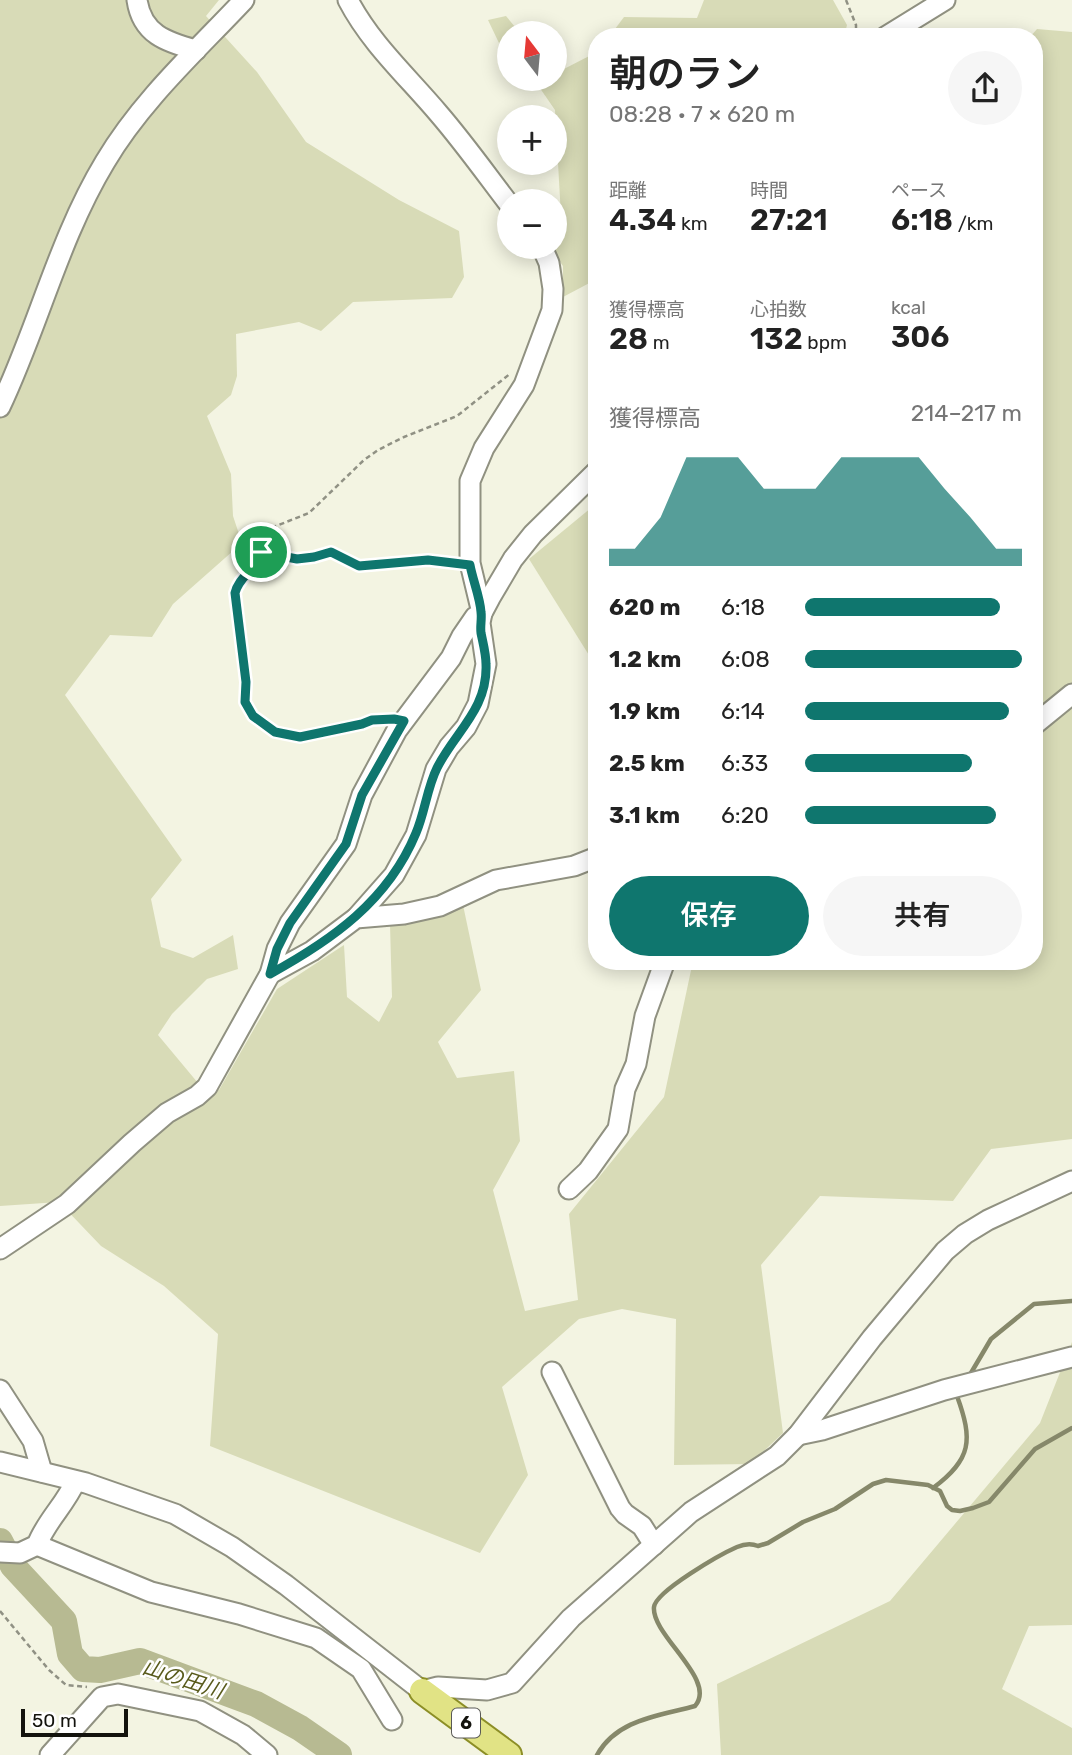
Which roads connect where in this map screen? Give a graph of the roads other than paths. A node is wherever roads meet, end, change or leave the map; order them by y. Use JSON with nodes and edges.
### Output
{"nodes":[{"id":1,"x":137,"y":0,"type":"edge"},
{"id":2,"x":244,"y":0,"type":"edge"},
{"id":3,"x":348,"y":0,"type":"edge"},
{"id":4,"x":945,"y":0,"type":"edge"},
{"id":5,"x":900,"y":28,"type":"edge"},
{"id":6,"x":196,"y":50,"type":"junction"},
{"id":7,"x":497,"y":189,"type":"edge"},
{"id":8,"x":548,"y":259,"type":"edge"},
{"id":9,"x":0,"y":407,"type":"edge"},
{"id":10,"x":588,"y":480,"type":"edge"},
{"id":11,"x":482,"y":613,"type":"junction"},
{"id":12,"x":1072,"y":694,"type":"edge"},
{"id":13,"x":1043,"y":718,"type":"edge"},
{"id":14,"x":588,"y":861,"type":"edge"},
{"id":15,"x":356,"y":918,"type":"junction"},
{"id":16,"x":662,"y":970,"type":"edge"},
{"id":17,"x":270,"y":974,"type":"junction"},
{"id":18,"x":1072,"y":1181,"type":"edge"},
{"id":19,"x":569,"y":1189,"type":"dead end"},
{"id":20,"x":0,"y":1249,"type":"edge"},
{"id":21,"x":1072,"y":1357,"type":"edge"},
{"id":22,"x":552,"y":1372,"type":"dead end"},
{"id":23,"x":0,"y":1390,"type":"edge"},
{"id":24,"x":798,"y":1435,"type":"junction"},
{"id":25,"x":0,"y":1462,"type":"edge"},
{"id":26,"x":42,"y":1472,"type":"junction"},
{"id":27,"x":75,"y":1482,"type":"junction"},
{"id":28,"x":37,"y":1545,"type":"junction"},
{"id":29,"x":654,"y":1545,"type":"junction"},
{"id":30,"x":0,"y":1552,"type":"edge"},
{"id":31,"x":422,"y":1691,"type":"junction"},
{"id":32,"x":392,"y":1720,"type":"dead end"},
{"id":33,"x":497,"y":1751,"type":"edge"},
{"id":34,"x":262,"y":1754,"type":"edge"},
{"id":35,"x":50,"y":1755,"type":"edge"}],
"edges":[{"from":1,"to":6,"type":"street"},
{"from":2,"to":6,"type":"street"},
{"from":3,"to":7,"type":"street"},
{"from":4,"to":5,"type":"street"},
{"from":6,"to":9,"type":"street"},
{"from":8,"to":11,"type":"street"},
{"from":10,"to":11,"type":"street"},
{"from":11,"to":15,"type":"street"},
{"from":11,"to":17,"type":"street"},
{"from":12,"to":13,"type":"street"},
{"from":14,"to":15,"type":"street"},
{"from":15,"to":17,"type":"street"},
{"from":16,"to":19,"type":"street"},
{"from":17,"to":20,"type":"street"},
{"from":18,"to":24,"type":"street"},
{"from":21,"to":24,"type":"street"},
{"from":22,"to":29,"type":"street"},
{"from":23,"to":26,"type":"street"},
{"from":24,"to":29,"type":"street"},
{"from":25,"to":26,"type":"street"},
{"from":26,"to":27,"type":"street"},
{"from":27,"to":28,"type":"street"},
{"from":27,"to":31,"type":"street"},
{"from":28,"to":30,"type":"street"},
{"from":28,"to":32,"type":"street"},
{"from":29,"to":31,"type":"street"},
{"from":31,"to":33,"type":"main road","number":"6"},
{"from":34,"to":35,"type":"street"}]}
